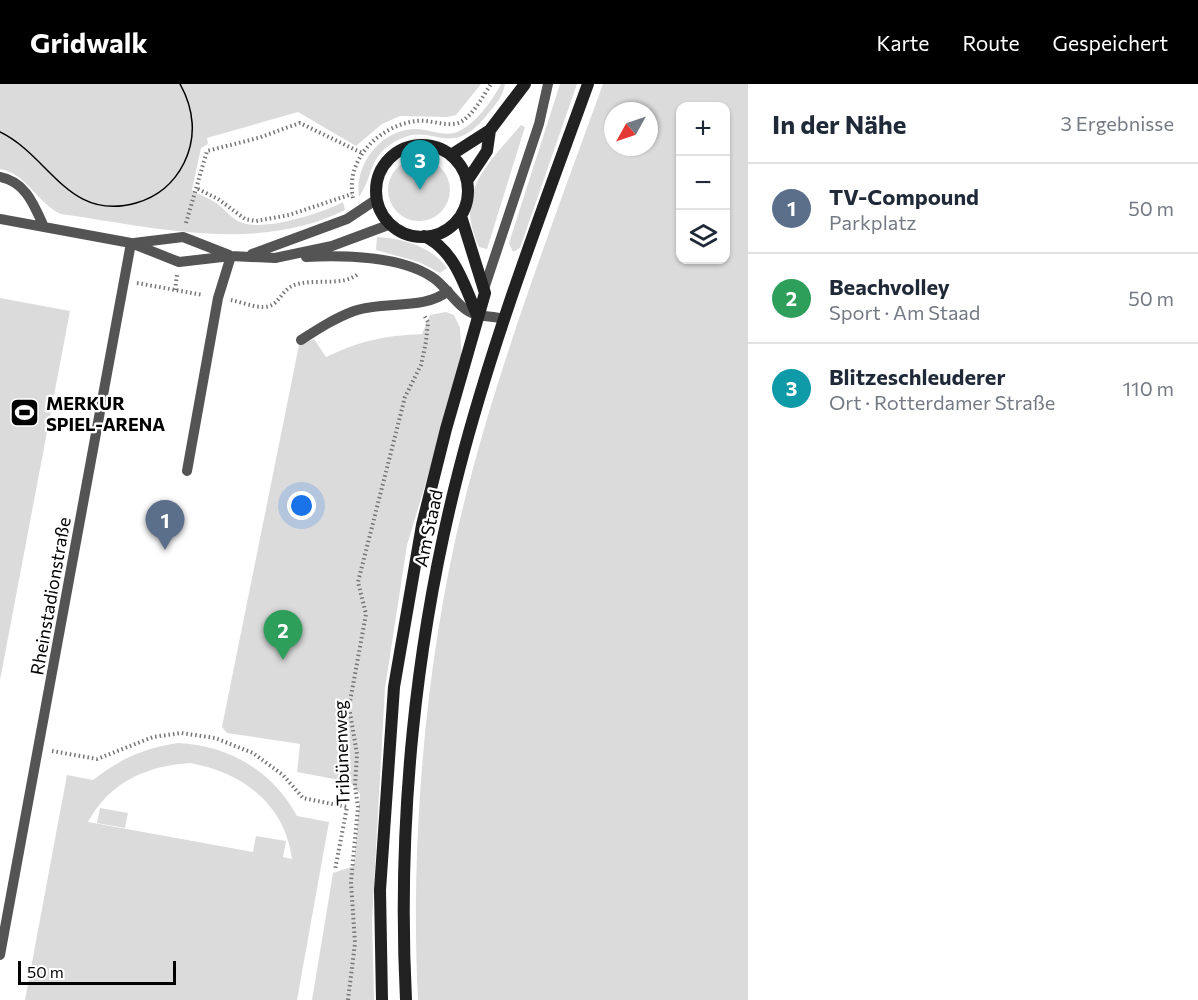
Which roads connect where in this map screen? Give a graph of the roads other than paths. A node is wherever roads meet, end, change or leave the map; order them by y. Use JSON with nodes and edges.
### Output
{"nodes":[{"id":1,"x":525,"y":84,"type":"edge"},
{"id":2,"x":548,"y":84,"type":"edge"},
{"id":3,"x":588,"y":84,"type":"edge"},
{"id":4,"x":490,"y":130,"type":"junction"},
{"id":5,"x":451,"y":155,"type":"junction"},
{"id":6,"x":0,"y":177,"type":"edge"},
{"id":7,"x":467,"y":181,"type":"junction"},
{"id":8,"x":377,"y":199,"type":"junction"},
{"id":9,"x":461,"y":216,"type":"junction"},
{"id":10,"x":0,"y":219,"type":"edge"},
{"id":11,"x":391,"y":224,"type":"junction"},
{"id":12,"x":44,"y":227,"type":"junction"},
{"id":13,"x":424,"y":236,"type":"junction"},
{"id":14,"x":131,"y":243,"type":"junction"},
{"id":15,"x":231,"y":255,"type":"junction"},
{"id":16,"x":250,"y":255,"type":"junction"},
{"id":17,"x":275,"y":258,"type":"junction"},
{"id":18,"x":484,"y":289,"type":"junction"},
{"id":19,"x":448,"y":291,"type":"junction"},
{"id":20,"x":477,"y":315,"type":"junction"},
{"id":21,"x":504,"y":319,"type":"junction"},
{"id":22,"x":301,"y":340,"type":"dead end"},
{"id":23,"x":187,"y":471,"type":"dead end"},
{"id":24,"x":0,"y":956,"type":"edge"},
{"id":25,"x":382,"y":1000,"type":"edge"},
{"id":26,"x":406,"y":1000,"type":"edge"}],
"edges":[{"from":1,"to":4,"type":"street"},
{"from":2,"to":18,"type":"lane"},
{"from":3,"to":21,"type":"street","name":"Am Staad"},
{"from":4,"to":5,"type":"street"},
{"from":4,"to":7,"type":"street"},
{"from":5,"to":7,"type":"street"},
{"from":5,"to":8,"type":"street"},
{"from":6,"to":12,"type":"lane"},
{"from":7,"to":9,"type":"street"},
{"from":8,"to":11,"type":"street"},
{"from":8,"to":16,"type":"lane"},
{"from":9,"to":13,"type":"street"},
{"from":9,"to":18,"type":"street"},
{"from":10,"to":12,"type":"lane"},
{"from":11,"to":13,"type":"street"},
{"from":11,"to":17,"type":"lane"},
{"from":12,"to":14,"type":"lane"},
{"from":13,"to":20,"type":"street"},
{"from":14,"to":15,"type":"lane"},
{"from":14,"to":15,"type":"lane"},
{"from":14,"to":24,"type":"lane","name":"Rheinstadionstraße"},
{"from":15,"to":16,"type":"lane"},
{"from":15,"to":23,"type":"lane"},
{"from":16,"to":17,"type":"lane"},
{"from":17,"to":19,"type":"lane"},
{"from":18,"to":20,"type":"street","name":"Am Staad"},
{"from":19,"to":20,"type":"lane"},
{"from":19,"to":22,"type":"lane"},
{"from":20,"to":21,"type":"lane"},
{"from":20,"to":25,"type":"street","name":"Am Staad"},
{"from":21,"to":26,"type":"street","name":"Am Staad"}]}
